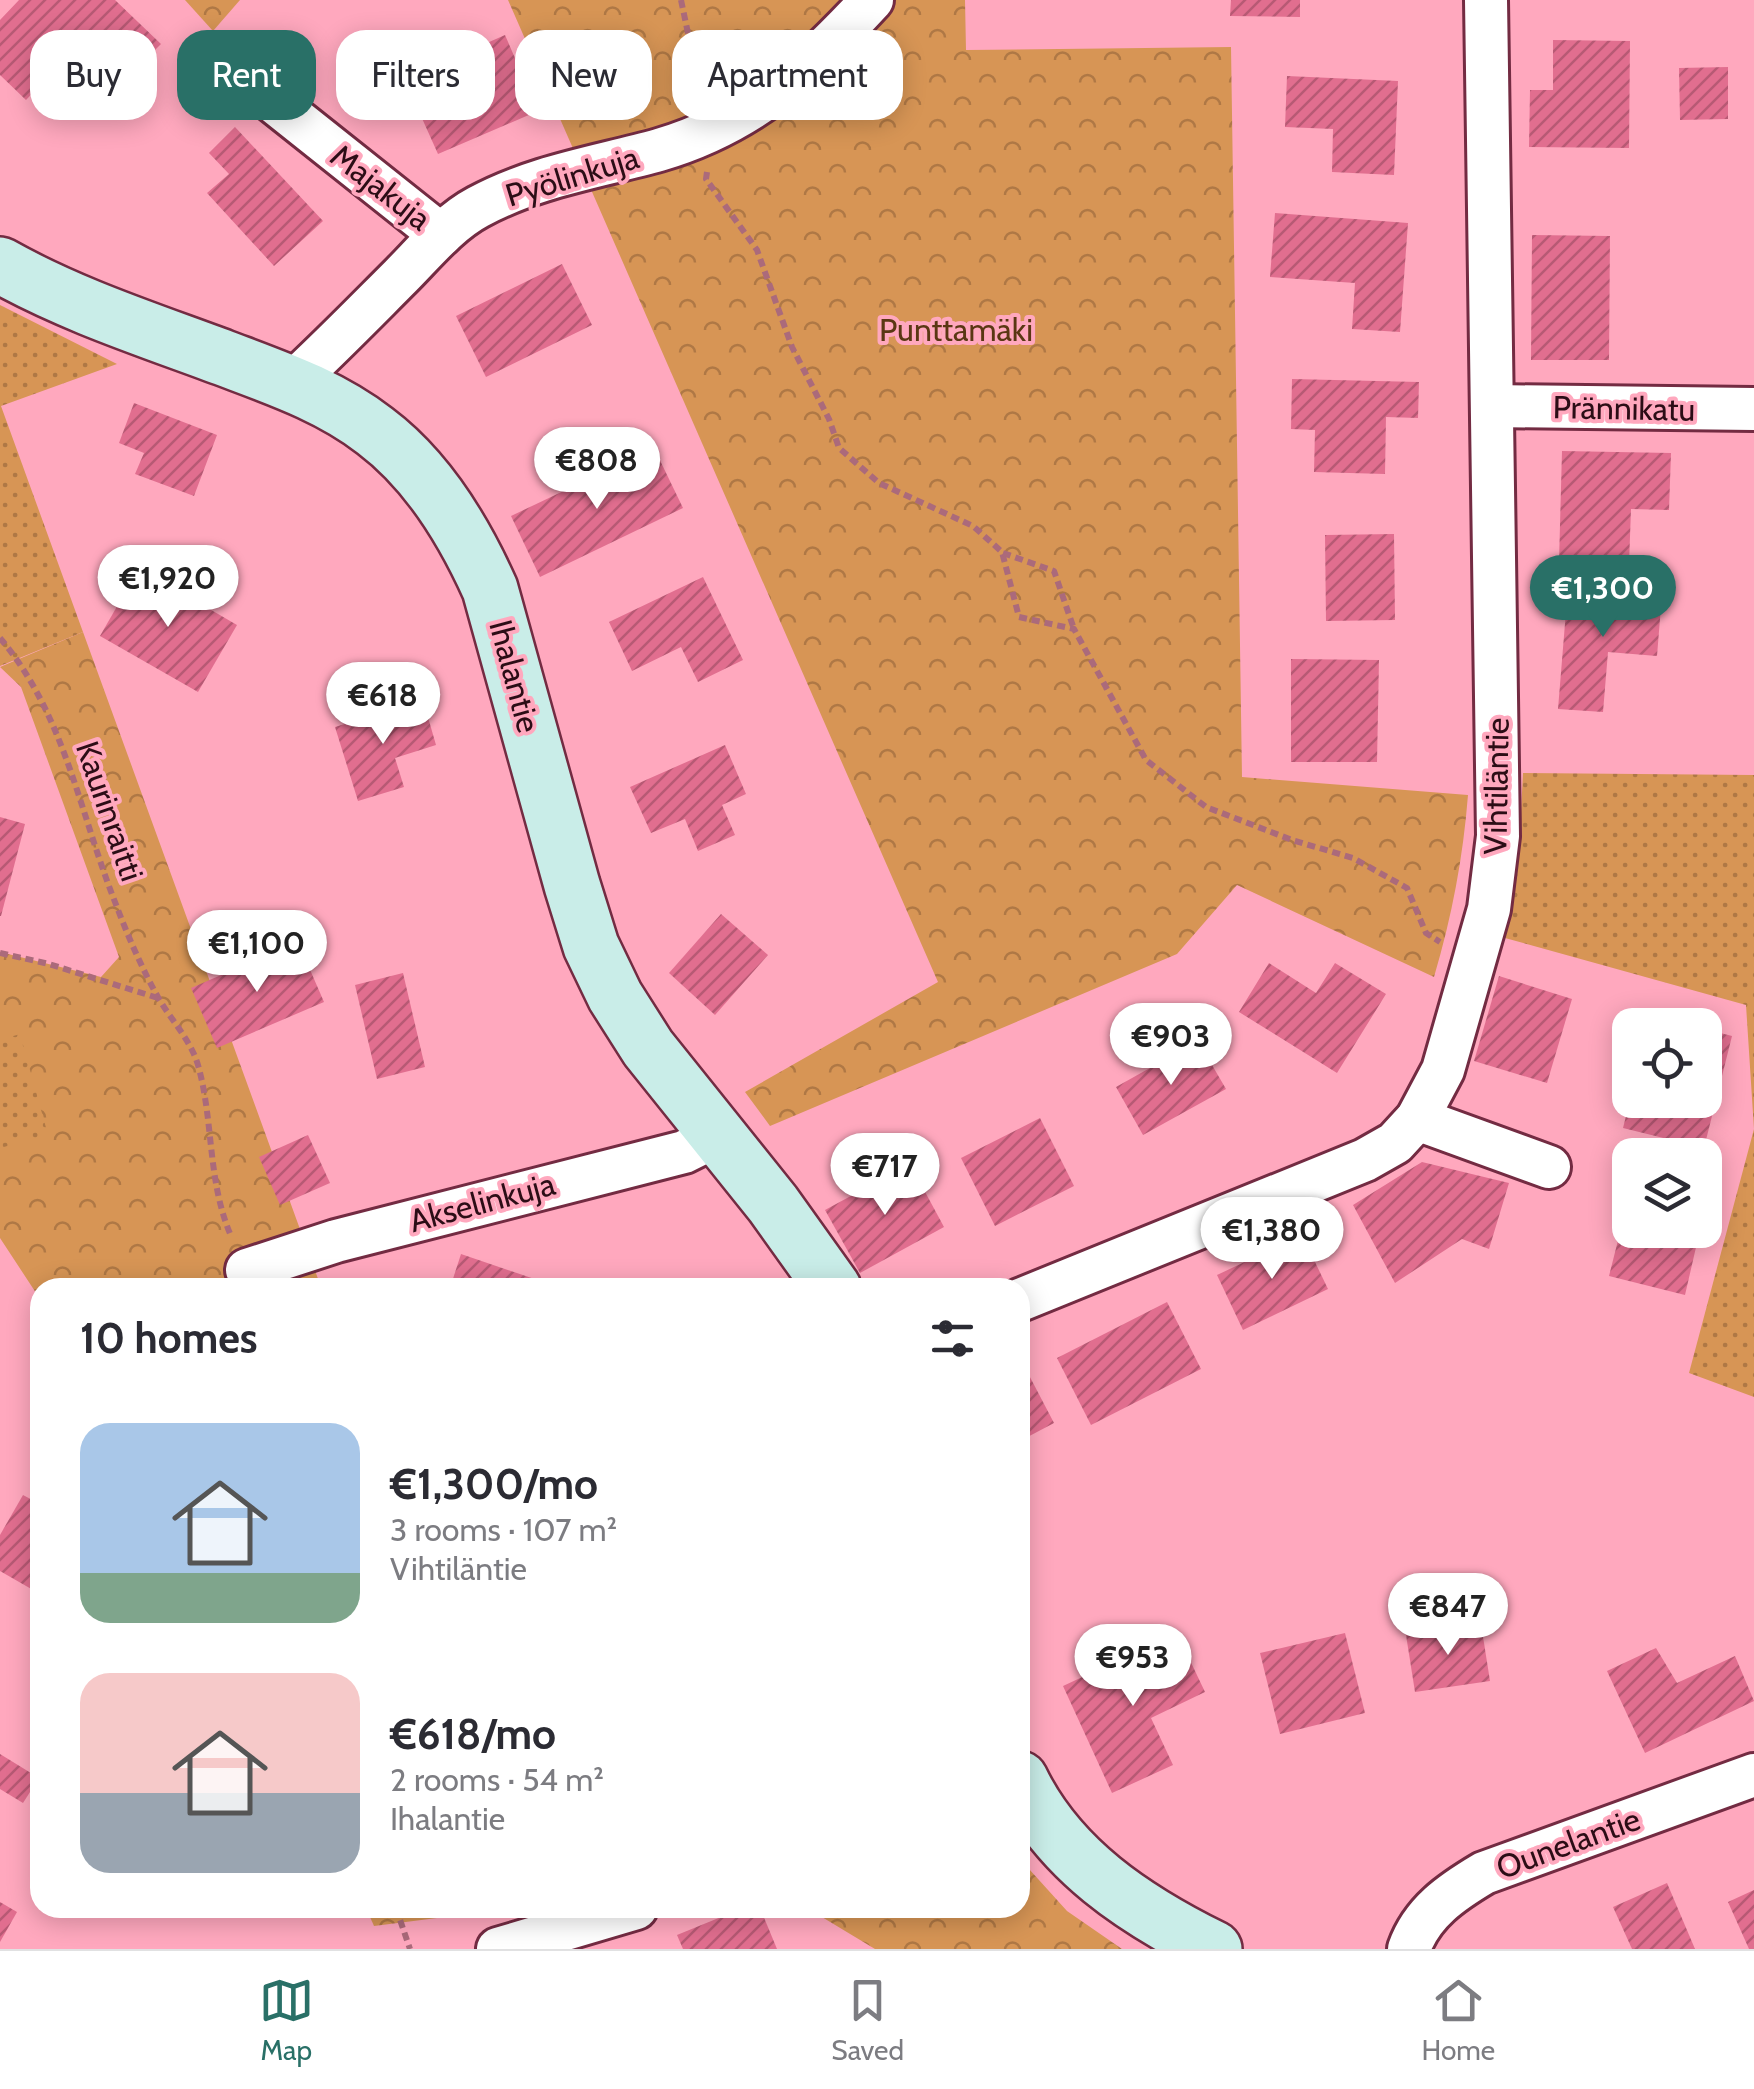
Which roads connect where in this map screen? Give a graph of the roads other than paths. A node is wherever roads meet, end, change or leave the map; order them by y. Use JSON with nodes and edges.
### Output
{"nodes":[{"id":1,"x":872,"y":0,"type":"edge"},
{"id":2,"x":1486,"y":0,"type":"edge"},
{"id":3,"x":296,"y":120,"type":"edge"},
{"id":4,"x":441,"y":235,"type":"junction"},
{"id":5,"x":0,"y":265,"type":"edge"},
{"id":6,"x":291,"y":384,"type":"junction"},
{"id":7,"x":1493,"y":406,"type":"junction"},
{"id":8,"x":1754,"y":409,"type":"edge"},
{"id":9,"x":1416,"y":1120,"type":"junction"},
{"id":10,"x":716,"y":1136,"type":"junction"},
{"id":11,"x":1549,"y":1168,"type":"dead end"},
{"id":12,"x":247,"y":1270,"type":"road end"},
{"id":13,"x":825,"y":1278,"type":"edge"},
{"id":14,"x":1030,"y":1296,"type":"edge"},
{"id":15,"x":1754,"y":1776,"type":"edge"},
{"id":16,"x":1030,"y":1801,"type":"edge"},
{"id":17,"x":602,"y":1918,"type":"edge"},
{"id":18,"x":1190,"y":1944,"type":"edge"},
{"id":19,"x":498,"y":1949,"type":"edge"},
{"id":20,"x":1409,"y":1949,"type":"edge"}],
"edges":[{"from":1,"to":4,"type":"street","name":"Pyölinkuja"},
{"from":2,"to":7,"type":"street","name":"Vihtiläntie"},
{"from":3,"to":4,"type":"street","name":"Majakuja"},
{"from":4,"to":6,"type":"street","name":"Pyölinkuja"},
{"from":5,"to":6,"type":"street","name":"Ihalantie"},
{"from":6,"to":10,"type":"street","name":"Ihalantie"},
{"from":7,"to":8,"type":"street","name":"Prännikatu"},
{"from":7,"to":9,"type":"street","name":"Vihtiläntie"},
{"from":9,"to":11,"type":"street"},
{"from":9,"to":14,"type":"street","name":"Vihtiläntie"},
{"from":10,"to":12,"type":"street","name":"Akselinkuja"},
{"from":10,"to":13,"type":"street","name":"Ihalantie"},
{"from":15,"to":20,"type":"street","name":"Ounelantie"},
{"from":16,"to":18,"type":"street"},
{"from":17,"to":19,"type":"street"}]}
